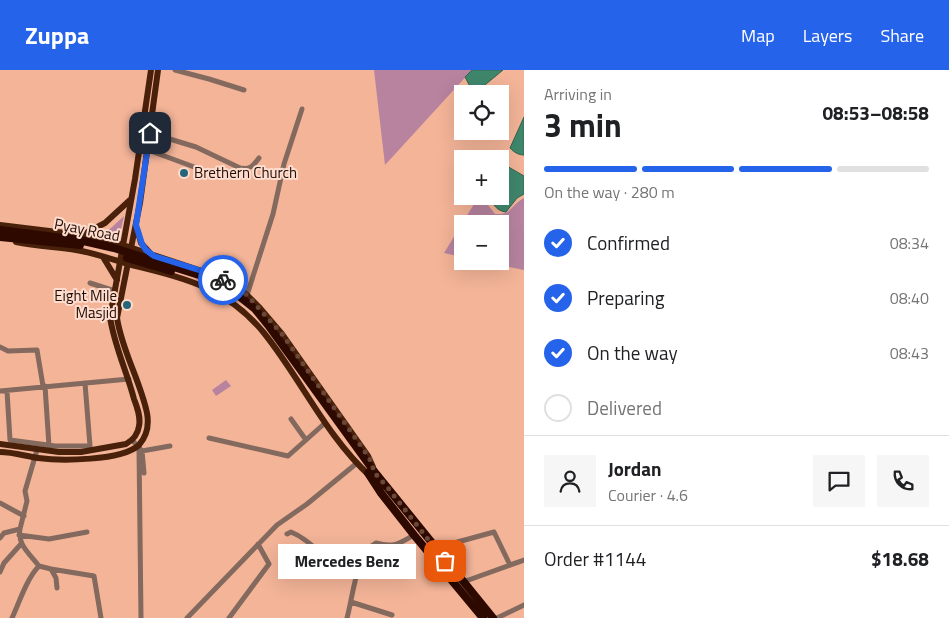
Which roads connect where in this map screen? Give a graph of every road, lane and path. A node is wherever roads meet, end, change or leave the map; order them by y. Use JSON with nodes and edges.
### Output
{"nodes":[{"id":1,"x":151,"y":70,"type":"edge"},
{"id":2,"x":158,"y":70,"type":"edge"},
{"id":3,"x":175,"y":70,"type":"edge"},
{"id":4,"x":244,"y":90,"type":"dead end"},
{"id":5,"x":151,"y":93,"type":"junction"},
{"id":6,"x":302,"y":110,"type":"dead end"},
{"id":7,"x":150,"y":133,"type":"junction"},
{"id":8,"x":148,"y":150,"type":"junction"},
{"id":9,"x":259,"y":158,"type":"dead end"},
{"id":10,"x":216,"y":175,"type":"dead end"},
{"id":11,"x":130,"y":200,"type":"junction"},
{"id":12,"x":0,"y":225,"type":"edge"},
{"id":13,"x":136,"y":225,"type":"junction"},
{"id":14,"x":0,"y":230,"type":"edge"},
{"id":15,"x":82,"y":235,"type":"junction"},
{"id":16,"x":0,"y":238,"type":"edge"},
{"id":17,"x":123,"y":245,"type":"junction"},
{"id":18,"x":132,"y":248,"type":"junction"},
{"id":19,"x":79,"y":250,"type":"junction"},
{"id":20,"x":103,"y":256,"type":"junction"},
{"id":21,"x":154,"y":256,"type":"junction"},
{"id":22,"x":120,"y":262,"type":"junction"},
{"id":23,"x":128,"y":264,"type":"junction"},
{"id":24,"x":143,"y":267,"type":"junction"},
{"id":25,"x":125,"y":279,"type":"junction"},
{"id":26,"x":117,"y":282,"type":"junction"},
{"id":27,"x":90,"y":283,"type":"dead end"},
{"id":28,"x":115,"y":290,"type":"junction"},
{"id":29,"x":247,"y":295,"type":"junction"},
{"id":30,"x":233,"y":302,"type":"junction"},
{"id":31,"x":0,"y":347,"type":"edge"},
{"id":32,"x":129,"y":379,"type":"junction"},
{"id":33,"x":85,"y":383,"type":"junction"},
{"id":34,"x":44,"y":386,"type":"junction"},
{"id":35,"x":7,"y":390,"type":"junction"},
{"id":36,"x":0,"y":391,"type":"edge"},
{"id":37,"x":291,"y":419,"type":"dead end"},
{"id":38,"x":325,"y":423,"type":"junction"},
{"id":39,"x":209,"y":438,"type":"dead end"},
{"id":40,"x":132,"y":440,"type":"junction"},
{"id":41,"x":306,"y":440,"type":"junction"},
{"id":42,"x":0,"y":444,"type":"edge"},
{"id":43,"x":49,"y":446,"type":"junction"},
{"id":44,"x":170,"y":446,"type":"dead end"},
{"id":45,"x":140,"y":449,"type":"junction"},
{"id":46,"x":37,"y":450,"type":"junction"},
{"id":47,"x":0,"y":452,"type":"edge"},
{"id":48,"x":36,"y":458,"type":"junction"},
{"id":49,"x":357,"y":463,"type":"junction"},
{"id":50,"x":371,"y":473,"type":"junction"},
{"id":51,"x":144,"y":474,"type":"dead end"},
{"id":52,"x":0,"y":503,"type":"edge"},
{"id":53,"x":24,"y":516,"type":"junction"},
{"id":54,"x":20,"y":529,"type":"junction"},
{"id":55,"x":87,"y":532,"type":"dead end"},
{"id":56,"x":287,"y":534,"type":"dead end"},
{"id":57,"x":414,"y":535,"type":"junction"},
{"id":58,"x":19,"y":536,"type":"junction"},
{"id":59,"x":0,"y":538,"type":"edge"},
{"id":60,"x":21,"y":544,"type":"junction"},
{"id":61,"x":258,"y":544,"type":"junction"},
{"id":62,"x":436,"y":550,"type":"junction"},
{"id":63,"x":524,"y":560,"type":"edge"},
{"id":64,"x":510,"y":565,"type":"junction"},
{"id":65,"x":40,"y":566,"type":"junction"},
{"id":66,"x":51,"y":569,"type":"junction"},
{"id":67,"x":0,"y":572,"type":"edge"},
{"id":68,"x":356,"y":576,"type":"junction"},
{"id":69,"x":463,"y":582,"type":"junction"},
{"id":70,"x":58,"y":588,"type":"dead end"},
{"id":71,"x":351,"y":602,"type":"junction"},
{"id":72,"x":524,"y":606,"type":"edge"},
{"id":73,"x":392,"y":615,"type":"dead end"},
{"id":74,"x":12,"y":618,"type":"edge"},
{"id":75,"x":101,"y":618,"type":"edge"},
{"id":76,"x":141,"y":618,"type":"edge"},
{"id":77,"x":187,"y":618,"type":"edge"},
{"id":78,"x":229,"y":618,"type":"edge"},
{"id":79,"x":347,"y":618,"type":"edge"},
{"id":80,"x":483,"y":618,"type":"edge"},
{"id":81,"x":493,"y":618,"type":"edge"},
{"id":82,"x":497,"y":618,"type":"edge"}],
"edges":[{"from":1,"to":5,"type":"main road"},
{"from":2,"to":5,"type":"main road"},
{"from":3,"to":4,"type":"street"},
{"from":5,"to":7,"type":"main road"},
{"from":5,"to":11,"type":"main road"},
{"from":6,"to":29,"type":"street"},
{"from":7,"to":8,"type":"main road"},
{"from":7,"to":9,"type":"street"},
{"from":8,"to":10,"type":"street"},
{"from":8,"to":13,"type":"main road"},
{"from":11,"to":15,"type":"main road"},
{"from":11,"to":17,"type":"main road"},
{"from":12,"to":15,"type":"main road","name":"Pyay Road"},
{"from":13,"to":18,"type":"main road"},
{"from":13,"to":21,"type":"main road"},
{"from":14,"to":50,"type":"highway","name":"Pyay Road","bridge":true},
{"from":15,"to":17,"type":"main road","name":"Pyay Road"},
{"from":15,"to":19,"type":"street"},
{"from":16,"to":19,"type":"main road","name":"Pyay Road"},
{"from":16,"to":50,"type":"highway","name":"Pyay Road","bridge":true},
{"from":17,"to":18,"type":"main road","name":"Pyay Road"},
{"from":17,"to":22,"type":"main road"},
{"from":18,"to":21,"type":"main road","name":"Pyay Road"},
{"from":18,"to":23,"type":"main road"},
{"from":19,"to":20,"type":"main road","name":"Pyay Road"},
{"from":20,"to":22,"type":"main road","name":"Pyay Road"},
{"from":20,"to":26,"type":"main road"},
{"from":21,"to":29,"type":"main road","name":"Pyay Road"},
{"from":22,"to":23,"type":"main road","name":"Pyay Road"},
{"from":22,"to":26,"type":"main road"},
{"from":23,"to":24,"type":"main road","name":"Pyay Road"},
{"from":23,"to":25,"type":"main road"},
{"from":24,"to":25,"type":"main road"},
{"from":24,"to":30,"type":"main road","name":"Pyay Road"},
{"from":25,"to":45,"type":"main road"},
{"from":26,"to":28,"type":"main road"},
{"from":27,"to":28,"type":"street"},
{"from":28,"to":32,"type":"main road"},
{"from":29,"to":30,"type":"main road"},
{"from":29,"to":50,"type":"main road","name":"Pyay Road"},
{"from":30,"to":38,"type":"main road","name":"Pyay Road"},
{"from":31,"to":34,"type":"street"},
{"from":32,"to":33,"type":"street"},
{"from":32,"to":40,"type":"main road"},
{"from":33,"to":34,"type":"street"},
{"from":33,"to":43,"type":"street"},
{"from":34,"to":35,"type":"street"},
{"from":34,"to":43,"type":"street"},
{"from":35,"to":36,"type":"street"},
{"from":35,"to":43,"type":"street"},
{"from":37,"to":41,"type":"street"},
{"from":38,"to":41,"type":"street"},
{"from":38,"to":49,"type":"main road","name":"Pyay Road"},
{"from":39,"to":41,"type":"street"},
{"from":40,"to":45,"type":"street"},
{"from":40,"to":46,"type":"main road"},
{"from":42,"to":46,"type":"main road"},
{"from":44,"to":45,"type":"street"},
{"from":45,"to":48,"type":"main road"},
{"from":45,"to":51,"type":"street"},
{"from":45,"to":76,"type":"street"},
{"from":46,"to":48,"type":"street"},
{"from":47,"to":48,"type":"main road"},
{"from":48,"to":53,"type":"street"},
{"from":49,"to":50,"type":"main road","name":"Pyay Road"},
{"from":49,"to":61,"type":"street"},
{"from":50,"to":57,"type":"highway","name":"Pyay Road"},
{"from":50,"to":62,"type":"highway","name":"Pyay Road"},
{"from":52,"to":53,"type":"street"},
{"from":53,"to":54,"type":"street"},
{"from":54,"to":58,"type":"street"},
{"from":54,"to":59,"type":"street"},
{"from":55,"to":58,"type":"street"},
{"from":56,"to":68,"type":"street"},
{"from":57,"to":68,"type":"street"},
{"from":57,"to":80,"type":"highway","name":"Pyay Road"},
{"from":58,"to":60,"type":"street"},
{"from":60,"to":65,"type":"street"},
{"from":60,"to":67,"type":"street"},
{"from":61,"to":77,"type":"street"},
{"from":61,"to":78,"type":"street"},
{"from":62,"to":64,"type":"street"},
{"from":62,"to":69,"type":"highway","name":"Pyay Road"},
{"from":63,"to":64,"type":"street"},
{"from":64,"to":69,"type":"street"},
{"from":65,"to":66,"type":"street"},
{"from":65,"to":74,"type":"street"},
{"from":66,"to":70,"type":"street"},
{"from":66,"to":75,"type":"street"},
{"from":68,"to":71,"type":"street"},
{"from":69,"to":81,"type":"highway","name":"Pyay Road"},
{"from":71,"to":73,"type":"street"},
{"from":71,"to":79,"type":"street"},
{"from":72,"to":82,"type":"street"}]}
